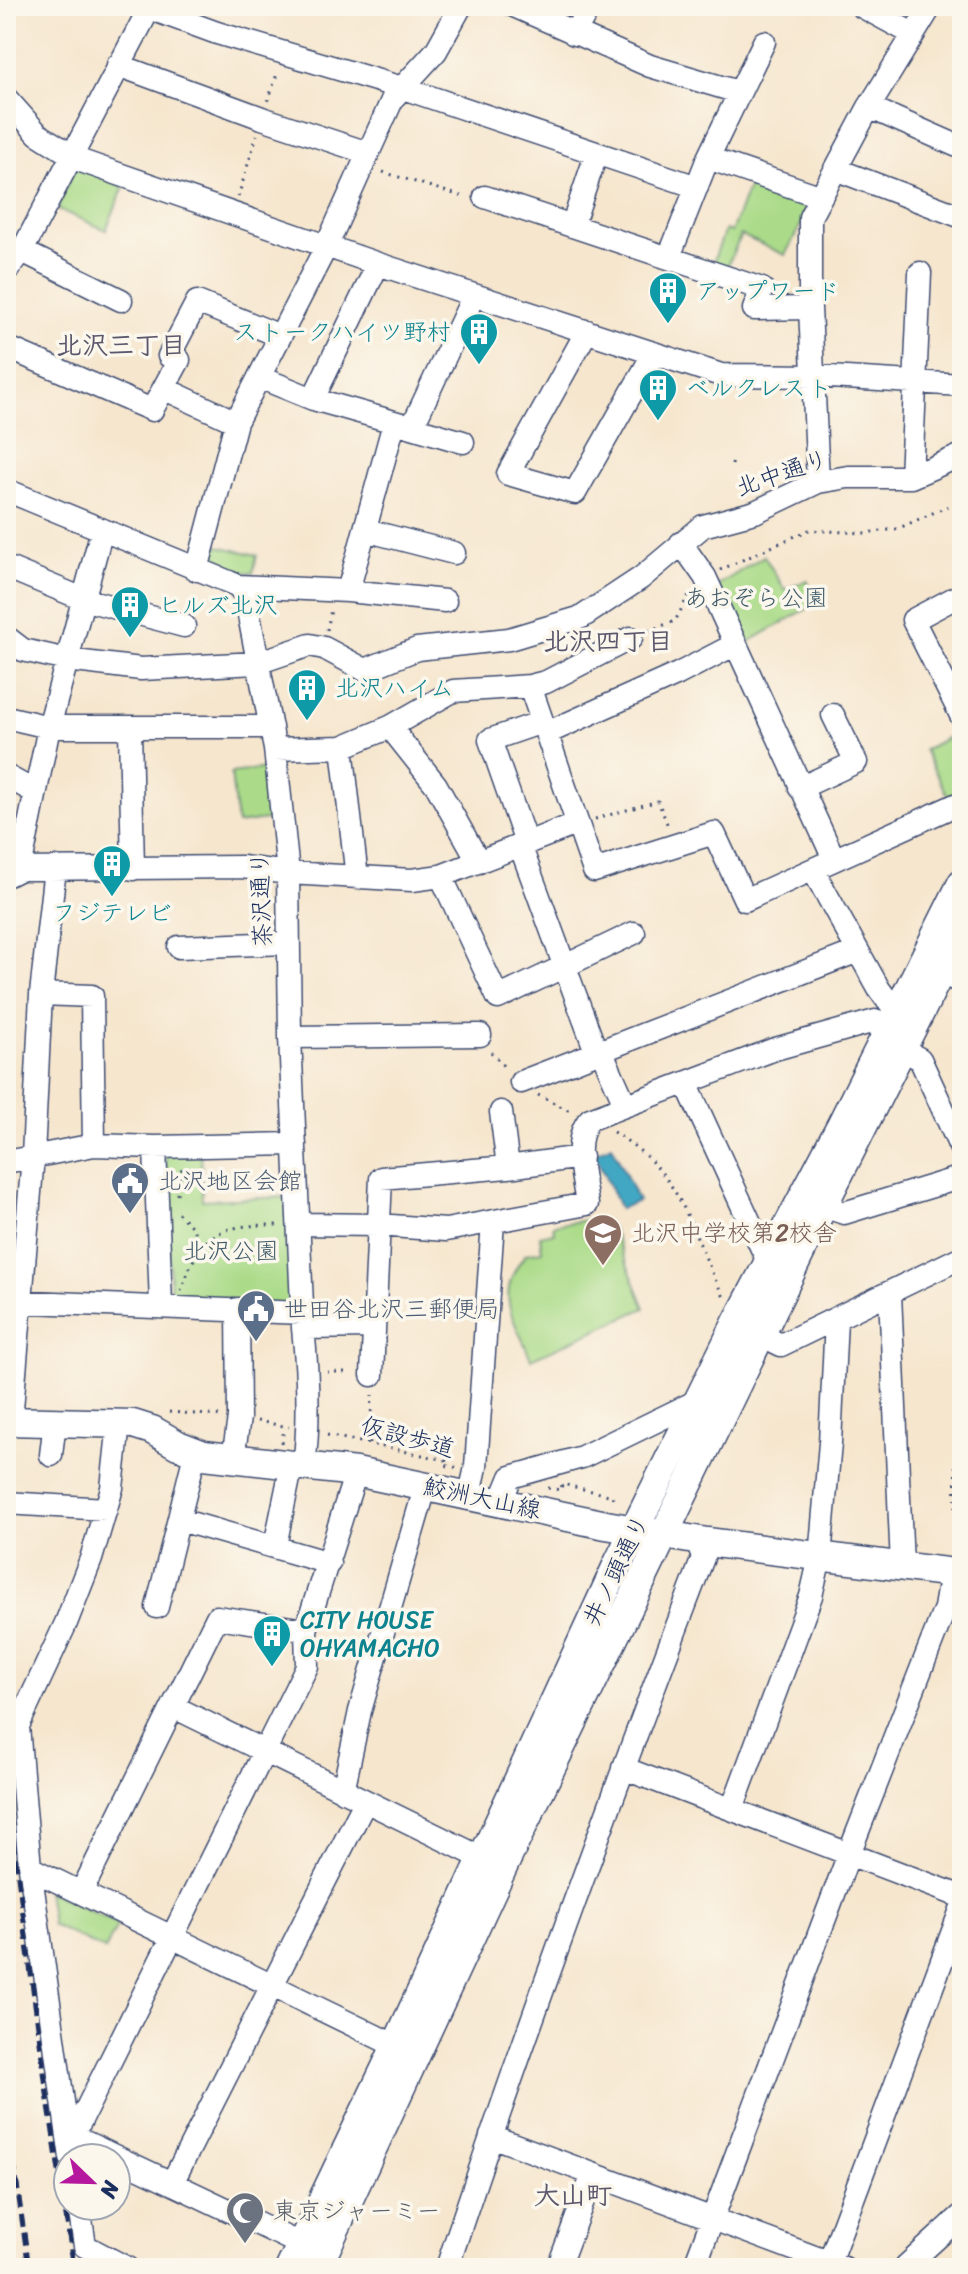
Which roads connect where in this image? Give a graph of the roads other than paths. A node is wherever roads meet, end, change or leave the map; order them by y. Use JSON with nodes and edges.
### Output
{"nodes":[{"id":1,"x":461,"y":6,"type":"edge"},
{"id":2,"x":514,"y":6,"type":"edge"},
{"id":3,"x":590,"y":6,"type":"edge"},
{"id":4,"x":861,"y":6,"type":"edge"},
{"id":5,"x":931,"y":6,"type":"edge"},
{"id":6,"x":146,"y":8,"type":"edge"},
{"id":7,"x":574,"y":34,"type":"junction"},
{"id":8,"x":913,"y":34,"type":"junction"},
{"id":9,"x":764,"y":42,"type":"dead end"},
{"id":10,"x":118,"y":65,"type":"junction"},
{"id":11,"x":402,"y":89,"type":"junction"},
{"id":12,"x":738,"y":92,"type":"junction"},
{"id":13,"x":6,"y":98,"type":"edge"},
{"id":14,"x":869,"y":107,"type":"junction"},
{"id":15,"x":962,"y":148,"type":"edge"},
{"id":16,"x":596,"y":155,"type":"junction"},
{"id":17,"x":72,"y":156,"type":"junction"},
{"id":18,"x":708,"y":158,"type":"junction"},
{"id":19,"x":365,"y":159,"type":"junction"},
{"id":20,"x":835,"y":169,"type":"junction"},
{"id":21,"x":697,"y":187,"type":"junction"},
{"id":22,"x":819,"y":196,"type":"junction"},
{"id":23,"x":485,"y":197,"type":"road end"},
{"id":24,"x":962,"y":217,"type":"edge"},
{"id":25,"x":572,"y":226,"type":"junction"},
{"id":26,"x":327,"y":245,"type":"junction"},
{"id":27,"x":22,"y":251,"type":"junction"},
{"id":28,"x":669,"y":257,"type":"junction"},
{"id":29,"x":378,"y":264,"type":"junction"},
{"id":30,"x":6,"y":272,"type":"edge"},
{"id":31,"x":920,"y":273,"type":"dead end"},
{"id":32,"x":474,"y":295,"type":"junction"},
{"id":33,"x":121,"y":300,"type":"dead end"},
{"id":34,"x":810,"y":308,"type":"junction"},
{"id":35,"x":587,"y":331,"type":"junction"},
{"id":36,"x":280,"y":336,"type":"junction"},
{"id":37,"x":6,"y":347,"type":"edge"},
{"id":38,"x":654,"y":353,"type":"junction"},
{"id":39,"x":813,"y":376,"type":"junction"},
{"id":40,"x":259,"y":377,"type":"junction"},
{"id":41,"x":914,"y":382,"type":"junction"},
{"id":42,"x":962,"y":385,"type":"edge"},
{"id":43,"x":165,"y":389,"type":"junction"},
{"id":44,"x":313,"y":399,"type":"junction"},
{"id":45,"x":236,"y":422,"type":"junction"},
{"id":46,"x":403,"y":425,"type":"junction"},
{"id":47,"x":463,"y":442,"type":"dead end"},
{"id":48,"x":962,"y":455,"type":"edge"},
{"id":49,"x":911,"y":477,"type":"junction"},
{"id":50,"x":818,"y":482,"type":"junction"},
{"id":51,"x":6,"y":490,"type":"edge"},
{"id":52,"x":102,"y":530,"type":"junction"},
{"id":53,"x":365,"y":530,"type":"junction"},
{"id":54,"x":677,"y":547,"type":"junction"},
{"id":55,"x":454,"y":553,"type":"dead end"},
{"id":56,"x":6,"y":567,"type":"edge"},
{"id":57,"x":197,"y":570,"type":"junction"},
{"id":58,"x":238,"y":586,"type":"junction"},
{"id":59,"x":342,"y":591,"type":"junction"},
{"id":60,"x":962,"y":594,"type":"edge"},
{"id":61,"x":83,"y":599,"type":"junction"},
{"id":62,"x":445,"y":601,"type":"dead end"},
{"id":63,"x":184,"y":626,"type":"dead end"},
{"id":64,"x":6,"y":637,"type":"edge"},
{"id":65,"x":631,"y":638,"type":"road end"},
{"id":66,"x":734,"y":645,"type":"junction"},
{"id":67,"x":67,"y":660,"type":"junction"},
{"id":68,"x":257,"y":663,"type":"junction"},
{"id":69,"x":530,"y":686,"type":"junction"},
{"id":70,"x":833,"y":715,"type":"dead end"},
{"id":71,"x":6,"y":717,"type":"edge"},
{"id":72,"x":962,"y":717,"type":"edge"},
{"id":73,"x":50,"y":722,"type":"junction"},
{"id":74,"x":390,"y":727,"type":"junction"},
{"id":75,"x":545,"y":727,"type":"junction"},
{"id":76,"x":130,"y":728,"type":"junction"},
{"id":77,"x":272,"y":730,"type":"junction"},
{"id":78,"x":342,"y":747,"type":"junction"},
{"id":79,"x":6,"y":776,"type":"edge"},
{"id":80,"x":800,"y":788,"type":"junction"},
{"id":81,"x":35,"y":792,"type":"junction"},
{"id":82,"x":962,"y":802,"type":"edge"},
{"id":83,"x":576,"y":824,"type":"junction"},
{"id":84,"x":523,"y":844,"type":"junction"},
{"id":85,"x":834,"y":859,"type":"junction"},
{"id":86,"x":479,"y":862,"type":"junction"},
{"id":87,"x":55,"y":868,"type":"junction"},
{"id":88,"x":133,"y":869,"type":"junction"},
{"id":89,"x":813,"y":870,"type":"junction"},
{"id":90,"x":13,"y":872,"type":"edge"},
{"id":91,"x":288,"y":873,"type":"junction"},
{"id":92,"x":441,"y":876,"type":"junction"},
{"id":93,"x":357,"y":878,"type":"junction"},
{"id":94,"x":962,"y":883,"type":"edge"},
{"id":95,"x":962,"y":929,"type":"edge"},
{"id":96,"x":634,"y":933,"type":"dead end"},
{"id":97,"x":288,"y":943,"type":"junction"},
{"id":98,"x":179,"y":947,"type":"dead end"},
{"id":99,"x":858,"y":951,"type":"junction"},
{"id":100,"x":563,"y":965,"type":"junction"},
{"id":101,"x":951,"y":976,"type":"edge"},
{"id":102,"x":41,"y":994,"type":"junction"},
{"id":103,"x":896,"y":1029,"type":"junction"},
{"id":104,"x":480,"y":1035,"type":"dead end"},
{"id":105,"x":290,"y":1037,"type":"junction"},
{"id":106,"x":601,"y":1050,"type":"junction"},
{"id":107,"x":521,"y":1082,"type":"dead end"},
{"id":108,"x":686,"y":1083,"type":"junction"},
{"id":109,"x":625,"y":1104,"type":"junction"},
{"id":110,"x":501,"y":1112,"type":"dead end"},
{"id":111,"x":295,"y":1144,"type":"junction"},
{"id":112,"x":94,"y":1145,"type":"junction"},
{"id":113,"x":155,"y":1147,"type":"junction"},
{"id":114,"x":962,"y":1151,"type":"edge"},
{"id":115,"x":33,"y":1156,"type":"junction"},
{"id":116,"x":581,"y":1157,"type":"junction"},
{"id":117,"x":6,"y":1162,"type":"edge"},
{"id":118,"x":508,"y":1167,"type":"junction"},
{"id":119,"x":962,"y":1177,"type":"edge"},
{"id":120,"x":823,"y":1206,"type":"junction"},
{"id":121,"x":493,"y":1222,"type":"junction"},
{"id":122,"x":289,"y":1224,"type":"junction"},
{"id":123,"x":378,"y":1225,"type":"junction"},
{"id":124,"x":962,"y":1257,"type":"edge"},
{"id":125,"x":769,"y":1264,"type":"junction"},
{"id":126,"x":890,"y":1294,"type":"junction"},
{"id":127,"x":14,"y":1301,"type":"edge"},
{"id":128,"x":170,"y":1306,"type":"junction"},
{"id":129,"x":238,"y":1309,"type":"junction"},
{"id":130,"x":303,"y":1320,"type":"junction"},
{"id":131,"x":836,"y":1320,"type":"junction"},
{"id":132,"x":373,"y":1327,"type":"junction"},
{"id":133,"x":749,"y":1328,"type":"junction"},
{"id":134,"x":372,"y":1375,"type":"road end"},
{"id":135,"x":697,"y":1401,"type":"junction"},
{"id":136,"x":8,"y":1421,"type":"edge"},
{"id":137,"x":55,"y":1421,"type":"junction"},
{"id":138,"x":119,"y":1423,"type":"junction"},
{"id":139,"x":195,"y":1454,"type":"junction"},
{"id":140,"x":51,"y":1455,"type":"dead end"},
{"id":141,"x":233,"y":1458,"type":"junction"},
{"id":142,"x":292,"y":1460,"type":"junction"},
{"id":143,"x":356,"y":1472,"type":"junction"},
{"id":144,"x":472,"y":1483,"type":"junction"},
{"id":145,"x":426,"y":1485,"type":"junction"},
{"id":146,"x":506,"y":1491,"type":"junction"},
{"id":147,"x":6,"y":1503,"type":"edge"},
{"id":148,"x":106,"y":1509,"type":"junction"},
{"id":149,"x":180,"y":1520,"type":"junction"},
{"id":150,"x":636,"y":1530,"type":"junction"},
{"id":151,"x":664,"y":1535,"type":"junction"},
{"id":152,"x":697,"y":1541,"type":"junction"},
{"id":153,"x":275,"y":1546,"type":"junction"},
{"id":154,"x":820,"y":1557,"type":"junction"},
{"id":155,"x":329,"y":1563,"type":"junction"},
{"id":156,"x":956,"y":1565,"type":"edge"},
{"id":157,"x":902,"y":1566,"type":"junction"},
{"id":158,"x":157,"y":1607,"type":"dead end"},
{"id":159,"x":306,"y":1630,"type":"junction"},
{"id":160,"x":174,"y":1707,"type":"junction"},
{"id":161,"x":12,"y":1728,"type":"edge"},
{"id":162,"x":264,"y":1753,"type":"junction"},
{"id":163,"x":623,"y":1768,"type":"junction"},
{"id":164,"x":343,"y":1791,"type":"junction"},
{"id":165,"x":365,"y":1802,"type":"junction"},
{"id":166,"x":732,"y":1809,"type":"junction"},
{"id":167,"x":849,"y":1854,"type":"junction"},
{"id":168,"x":493,"y":1863,"type":"junction"},
{"id":169,"x":30,"y":1868,"type":"junction"},
{"id":170,"x":81,"y":1893,"type":"junction"},
{"id":171,"x":962,"y":1897,"type":"edge"},
{"id":172,"x":962,"y":1907,"type":"edge"},
{"id":173,"x":172,"y":1937,"type":"junction"},
{"id":174,"x":272,"y":1986,"type":"junction"},
{"id":175,"x":396,"y":2046,"type":"junction"},
{"id":176,"x":68,"y":2134,"type":"junction"},
{"id":177,"x":491,"y":2136,"type":"junction"},
{"id":178,"x":69,"y":2142,"type":"edge"},
{"id":179,"x":593,"y":2174,"type":"junction"},
{"id":180,"x":172,"y":2183,"type":"junction"},
{"id":181,"x":962,"y":2215,"type":"edge"},
{"id":182,"x":712,"y":2219,"type":"junction"},
{"id":183,"x":81,"y":2222,"type":"edge"},
{"id":184,"x":303,"y":2260,"type":"edge"},
{"id":185,"x":833,"y":2266,"type":"edge"},
{"id":186,"x":127,"y":2268,"type":"edge"},
{"id":187,"x":447,"y":2268,"type":"edge"},
{"id":188,"x":558,"y":2268,"type":"edge"},
{"id":189,"x":694,"y":2268,"type":"edge"},
{"id":190,"x":904,"y":2268,"type":"edge"}],
"edges":[{"from":1,"to":11,"type":"street"},
{"from":2,"to":7,"type":"street"},
{"from":3,"to":7,"type":"street"},
{"from":4,"to":8,"type":"street"},
{"from":5,"to":8,"type":"street"},
{"from":6,"to":10,"type":"street"},
{"from":6,"to":11,"type":"street"},
{"from":7,"to":12,"type":"street"},
{"from":8,"to":14,"type":"street"},
{"from":9,"to":12,"type":"street"},
{"from":10,"to":17,"type":"street"},
{"from":10,"to":19,"type":"street"},
{"from":11,"to":16,"type":"street"},
{"from":11,"to":19,"type":"street"},
{"from":12,"to":18,"type":"street"},
{"from":13,"to":17,"type":"street"},
{"from":14,"to":15,"type":"street"},
{"from":14,"to":20,"type":"street"},
{"from":16,"to":21,"type":"street"},
{"from":16,"to":25,"type":"street"},
{"from":17,"to":26,"type":"street"},
{"from":17,"to":27,"type":"street"},
{"from":18,"to":21,"type":"street"},
{"from":18,"to":22,"type":"street"},
{"from":19,"to":26,"type":"street"},
{"from":20,"to":22,"type":"street"},
{"from":20,"to":24,"type":"street"},
{"from":21,"to":28,"type":"street"},
{"from":22,"to":34,"type":"street"},
{"from":23,"to":25,"type":"street"},
{"from":25,"to":28,"type":"street"},
{"from":26,"to":29,"type":"street"},
{"from":26,"to":36,"type":"street"},
{"from":27,"to":30,"type":"street"},
{"from":27,"to":33,"type":"street"},
{"from":28,"to":34,"type":"street"},
{"from":29,"to":32,"type":"street"},
{"from":29,"to":44,"type":"street"},
{"from":31,"to":41,"type":"street"},
{"from":32,"to":35,"type":"street"},
{"from":32,"to":46,"type":"street"},
{"from":34,"to":39,"type":"street"},
{"from":35,"to":38,"type":"street"},
{"from":35,"to":38,"type":"street"},
{"from":36,"to":40,"type":"street"},
{"from":36,"to":43,"type":"street"},
{"from":37,"to":43,"type":"street"},
{"from":38,"to":39,"type":"street"},
{"from":39,"to":41,"type":"street"},
{"from":39,"to":50,"type":"street"},
{"from":40,"to":44,"type":"street"},
{"from":40,"to":45,"type":"street"},
{"from":41,"to":42,"type":"street"},
{"from":41,"to":49,"type":"street"},
{"from":43,"to":45,"type":"street"},
{"from":44,"to":46,"type":"street"},
{"from":45,"to":57,"type":"street"},
{"from":46,"to":47,"type":"street"},
{"from":46,"to":53,"type":"street"},
{"from":48,"to":49,"type":"street","name":"北中通り"},
{"from":49,"to":50,"type":"street","name":"北中通り"},
{"from":50,"to":54,"type":"street","name":"北中通り"},
{"from":51,"to":52,"type":"street"},
{"from":52,"to":57,"type":"street"},
{"from":52,"to":61,"type":"street"},
{"from":53,"to":55,"type":"street"},
{"from":53,"to":59,"type":"street"},
{"from":54,"to":66,"type":"street"},
{"from":54,"to":68,"type":"street","name":"北中通り"},
{"from":56,"to":61,"type":"street"},
{"from":57,"to":58,"type":"street"},
{"from":58,"to":59,"type":"street"},
{"from":58,"to":68,"type":"street","name":"茶沢通り"},
{"from":59,"to":62,"type":"street"},
{"from":60,"to":72,"type":"street"},
{"from":61,"to":63,"type":"street"},
{"from":61,"to":67,"type":"street"},
{"from":64,"to":67,"type":"street"},
{"from":65,"to":69,"type":"street"},
{"from":66,"to":75,"type":"street"},
{"from":66,"to":80,"type":"street"},
{"from":67,"to":68,"type":"street"},
{"from":67,"to":73,"type":"street"},
{"from":68,"to":77,"type":"street","name":"茶沢通り"},
{"from":69,"to":74,"type":"street"},
{"from":69,"to":75,"type":"street"},
{"from":70,"to":80,"type":"street"},
{"from":71,"to":73,"type":"street"},
{"from":73,"to":76,"type":"street"},
{"from":73,"to":77,"type":"street"},
{"from":73,"to":81,"type":"street"},
{"from":74,"to":78,"type":"street"},
{"from":74,"to":86,"type":"street"},
{"from":75,"to":83,"type":"street"},
{"from":75,"to":84,"type":"street"},
{"from":76,"to":77,"type":"street"},
{"from":76,"to":88,"type":"street"},
{"from":77,"to":78,"type":"street"},
{"from":77,"to":91,"type":"street","name":"茶沢通り"},
{"from":78,"to":93,"type":"street"},
{"from":79,"to":81,"type":"street"},
{"from":80,"to":85,"type":"street"},
{"from":81,"to":90,"type":"street"},
{"from":82,"to":85,"type":"street"},
{"from":83,"to":84,"type":"street"},
{"from":83,"to":89,"type":"street"},
{"from":84,"to":86,"type":"street"},
{"from":84,"to":100,"type":"street"},
{"from":85,"to":89,"type":"street"},
{"from":86,"to":92,"type":"street"},
{"from":87,"to":88,"type":"street"},
{"from":87,"to":90,"type":"street"},
{"from":87,"to":102,"type":"street"},
{"from":88,"to":91,"type":"street"},
{"from":89,"to":99,"type":"street"},
{"from":91,"to":93,"type":"street"},
{"from":91,"to":97,"type":"street","name":"茶沢通り"},
{"from":92,"to":93,"type":"street"},
{"from":92,"to":100,"type":"street"},
{"from":94,"to":103,"type":"main road","name":"井ノ頭通り"},
{"from":95,"to":101,"type":"main road","name":"井ノ頭通り"},
{"from":96,"to":100,"type":"street"},
{"from":97,"to":98,"type":"street"},
{"from":97,"to":105,"type":"street","name":"茶沢通り"},
{"from":99,"to":103,"type":"street"},
{"from":99,"to":106,"type":"street"},
{"from":100,"to":106,"type":"street"},
{"from":101,"to":103,"type":"main road","name":"井ノ頭通り"},
{"from":102,"to":112,"type":"street"},
{"from":102,"to":115,"type":"street"},
{"from":103,"to":108,"type":"street"},
{"from":103,"to":114,"type":"street"},
{"from":103,"to":120,"type":"main road","name":"井ノ頭通り"},
{"from":103,"to":125,"type":"main road","name":"井ノ頭通り"},
{"from":104,"to":105,"type":"street"},
{"from":105,"to":111,"type":"street","name":"茶沢通り"},
{"from":106,"to":107,"type":"street"},
{"from":106,"to":109,"type":"street"},
{"from":108,"to":109,"type":"street"},
{"from":108,"to":125,"type":"street"},
{"from":109,"to":116,"type":"street"},
{"from":110,"to":118,"type":"street"},
{"from":111,"to":113,"type":"street"},
{"from":111,"to":122,"type":"street","name":"茶沢通り"},
{"from":112,"to":113,"type":"street"},
{"from":112,"to":115,"type":"street"},
{"from":113,"to":128,"type":"street"},
{"from":115,"to":117,"type":"street"},
{"from":115,"to":127,"type":"street"},
{"from":116,"to":118,"type":"street"},
{"from":116,"to":121,"type":"street"},
{"from":118,"to":123,"type":"street"},
{"from":119,"to":120,"type":"street"},
{"from":120,"to":133,"type":"main road","name":"井ノ頭通り"},
{"from":121,"to":123,"type":"street"},
{"from":121,"to":144,"type":"street"},
{"from":122,"to":123,"type":"street"},
{"from":122,"to":130,"type":"street","name":"茶沢通り"},
{"from":123,"to":132,"type":"street"},
{"from":124,"to":126,"type":"street"},
{"from":125,"to":133,"type":"main road","name":"井ノ頭通り"},
{"from":126,"to":131,"type":"street"},
{"from":126,"to":157,"type":"street"},
{"from":127,"to":128,"type":"street"},
{"from":127,"to":136,"type":"street"},
{"from":128,"to":129,"type":"street"},
{"from":129,"to":130,"type":"street"},
{"from":129,"to":141,"type":"street"},
{"from":130,"to":132,"type":"street"},
{"from":130,"to":142,"type":"street","name":"茶沢通り"},
{"from":131,"to":133,"type":"street"},
{"from":131,"to":154,"type":"street"},
{"from":132,"to":134,"type":"street"},
{"from":133,"to":135,"type":"main road","name":"井ノ頭通り"},
{"from":133,"to":151,"type":"main road","name":"井ノ頭通り"},
{"from":135,"to":146,"type":"street"},
{"from":135,"to":150,"type":"main road","name":"井ノ頭通り"},
{"from":136,"to":137,"type":"main road","name":"鮫洲大山線"},
{"from":137,"to":138,"type":"main road","name":"鮫洲大山線"},
{"from":137,"to":140,"type":"street"},
{"from":138,"to":139,"type":"main road","name":"鮫洲大山線"},
{"from":138,"to":148,"type":"street"},
{"from":139,"to":141,"type":"main road","name":"鮫洲大山線"},
{"from":139,"to":149,"type":"street"},
{"from":141,"to":142,"type":"main road","name":"鮫洲大山線"},
{"from":142,"to":143,"type":"main road","name":"鮫洲大山線"},
{"from":142,"to":153,"type":"street","name":"茶沢通り"},
{"from":143,"to":145,"type":"main road","name":"鮫洲大山線"},
{"from":143,"to":155,"type":"street"},
{"from":144,"to":145,"type":"main road","name":"鮫洲大山線"},
{"from":144,"to":146,"type":"main road","name":"鮫洲大山線"},
{"from":145,"to":164,"type":"street"},
{"from":146,"to":150,"type":"main road","name":"鮫洲大山線"},
{"from":147,"to":148,"type":"street"},
{"from":148,"to":161,"type":"street"},
{"from":149,"to":153,"type":"street"},
{"from":149,"to":158,"type":"street"},
{"from":150,"to":151,"type":"main road","name":"鮫洲大山線"},
{"from":150,"to":168,"type":"main road","name":"井ノ頭通り"},
{"from":151,"to":152,"type":"main road","name":"鮫洲大山線"},
{"from":151,"to":168,"type":"main road","name":"井ノ頭通り"},
{"from":152,"to":154,"type":"main road","name":"鮫洲大山線"},
{"from":152,"to":163,"type":"street"},
{"from":153,"to":155,"type":"street"},
{"from":154,"to":157,"type":"main road","name":"鮫洲大山線"},
{"from":154,"to":166,"type":"street"},
{"from":155,"to":159,"type":"street"},
{"from":156,"to":157,"type":"main road","name":"鮫洲大山線"},
{"from":156,"to":167,"type":"street"},
{"from":159,"to":160,"type":"street"},
{"from":159,"to":162,"type":"street"},
{"from":160,"to":162,"type":"street"},
{"from":160,"to":170,"type":"street"},
{"from":161,"to":169,"type":"street"},
{"from":162,"to":164,"type":"street"},
{"from":162,"to":173,"type":"street"},
{"from":163,"to":166,"type":"street"},
{"from":163,"to":177,"type":"street"},
{"from":164,"to":165,"type":"street"},
{"from":165,"to":168,"type":"street"},
{"from":165,"to":174,"type":"street"},
{"from":166,"to":167,"type":"street"},
{"from":167,"to":171,"type":"street"},
{"from":167,"to":182,"type":"street"},
{"from":168,"to":175,"type":"main road","name":"井ノ頭通り"},
{"from":168,"to":184,"type":"main road","name":"井ノ頭通り"},
{"from":169,"to":170,"type":"street"},
{"from":169,"to":176,"type":"street"},
{"from":170,"to":173,"type":"street"},
{"from":172,"to":185,"type":"street"},
{"from":173,"to":174,"type":"street"},
{"from":173,"to":176,"type":"street"},
{"from":174,"to":175,"type":"street"},
{"from":174,"to":180,"type":"street"},
{"from":175,"to":184,"type":"main road","name":"井ノ頭通り"},
{"from":176,"to":178,"type":"street"},
{"from":176,"to":180,"type":"street"},
{"from":177,"to":179,"type":"street"},
{"from":177,"to":187,"type":"street"},
{"from":179,"to":182,"type":"street"},
{"from":179,"to":188,"type":"street"},
{"from":180,"to":184,"type":"street"},
{"from":181,"to":190,"type":"street"},
{"from":182,"to":185,"type":"street"},
{"from":182,"to":189,"type":"street"},
{"from":183,"to":186,"type":"street"}]}
